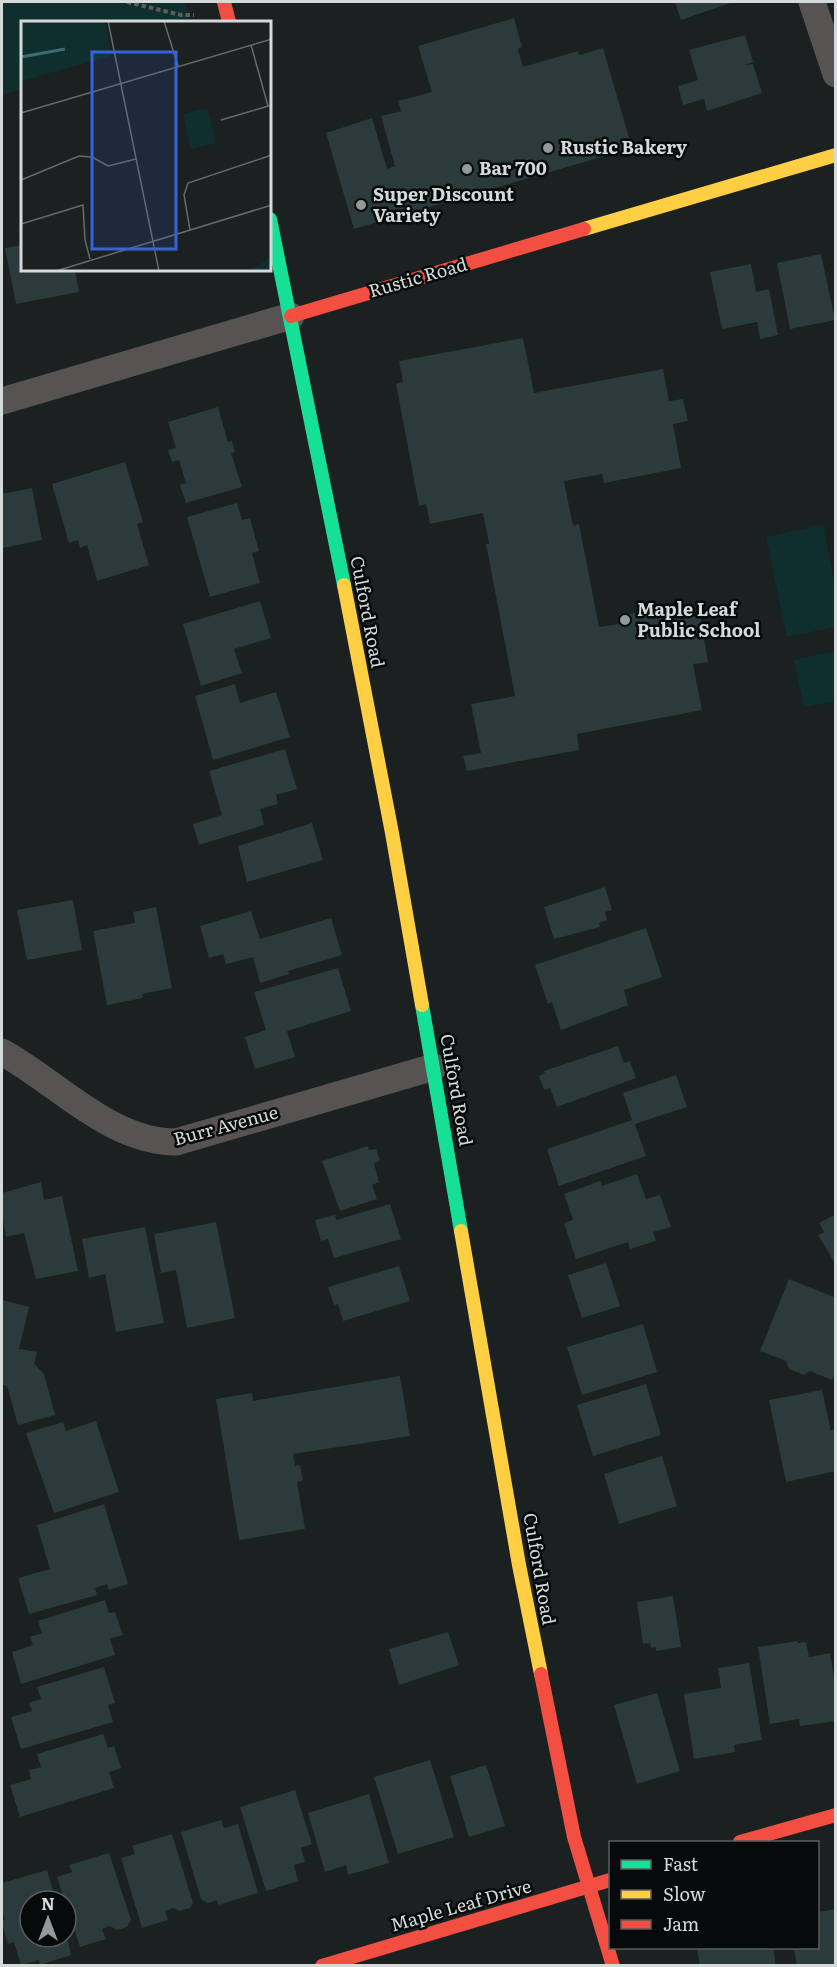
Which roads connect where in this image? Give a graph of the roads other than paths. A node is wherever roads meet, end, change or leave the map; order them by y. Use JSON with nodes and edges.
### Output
{"nodes":[{"id":1,"x":813,"y":2,"type":"edge"},
{"id":2,"x":836,"y":74,"type":"edge"},
{"id":3,"x":836,"y":155,"type":"edge"},
{"id":4,"x":272,"y":228,"type":"edge"},
{"id":5,"x":291,"y":315,"type":"junction"},
{"id":6,"x":2,"y":401,"type":"edge"},
{"id":7,"x":2,"y":1052,"type":"edge"},
{"id":8,"x":434,"y":1067,"type":"junction"},
{"id":9,"x":836,"y":1815,"type":"edge"},
{"id":10,"x":744,"y":1841,"type":"edge"},
{"id":11,"x":609,"y":1880,"type":"edge"},
{"id":12,"x":589,"y":1885,"type":"junction"},
{"id":13,"x":322,"y":1965,"type":"edge"},
{"id":14,"x":613,"y":1965,"type":"edge"}],
"edges":[{"from":1,"to":2,"type":"street"},
{"from":3,"to":5,"type":"street","name":"Rustic Road"},
{"from":4,"to":5,"type":"street","name":"Culford Road"},
{"from":5,"to":6,"type":"street","name":"Rustic Road"},
{"from":5,"to":8,"type":"street","name":"Culford Road"},
{"from":7,"to":8,"type":"street","name":"Burr Avenue"},
{"from":8,"to":12,"type":"street","name":"Culford Road"},
{"from":9,"to":10,"type":"street"},
{"from":11,"to":12,"type":"street","name":"Maple Leaf Drive"},
{"from":12,"to":13,"type":"street","name":"Maple Leaf Drive"},
{"from":12,"to":14,"type":"street","name":"Culford Road"}]}
